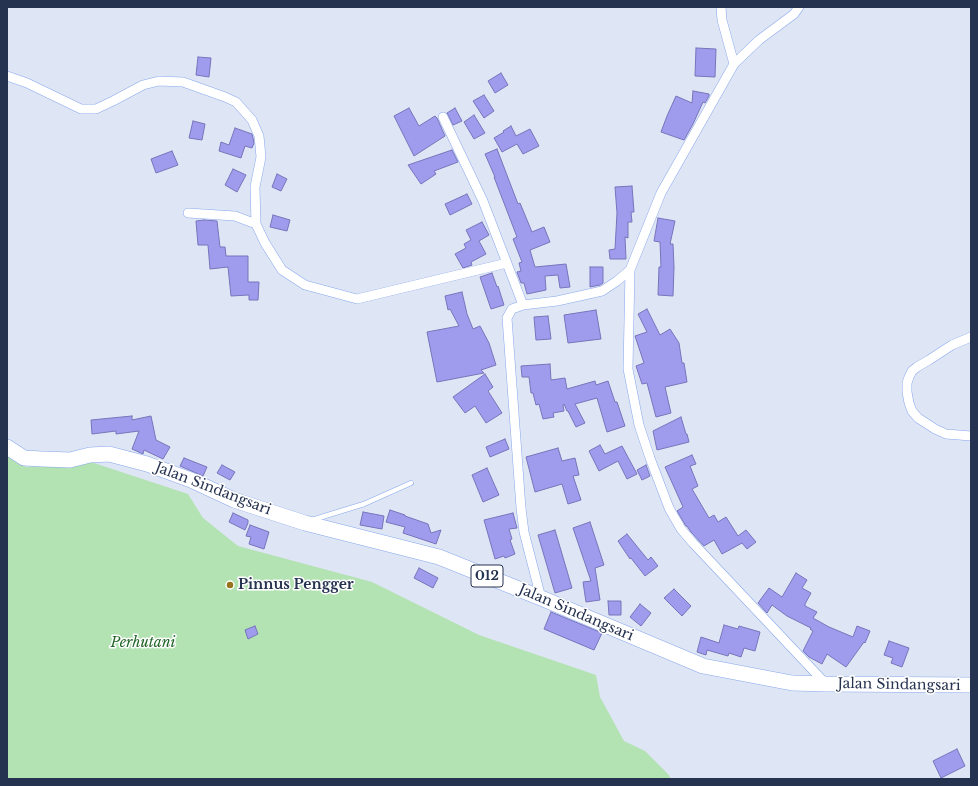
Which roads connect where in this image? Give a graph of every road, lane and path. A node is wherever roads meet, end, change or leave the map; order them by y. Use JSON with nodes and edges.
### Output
{"nodes":[{"id":1,"x":721,"y":7,"type":"edge"},
{"id":2,"x":799,"y":7,"type":"edge"},
{"id":3,"x":734,"y":64,"type":"junction"},
{"id":4,"x":7,"y":76,"type":"edge"},
{"id":5,"x":443,"y":117,"type":"dead end"},
{"id":6,"x":188,"y":213,"type":"dead end"},
{"id":7,"x":256,"y":224,"type":"junction"},
{"id":8,"x":507,"y":263,"type":"junction"},
{"id":9,"x":630,"y":270,"type":"junction"},
{"id":10,"x":523,"y":305,"type":"junction"},
{"id":11,"x":971,"y":337,"type":"edge"},
{"id":12,"x":971,"y":436,"type":"edge"},
{"id":13,"x":7,"y":447,"type":"edge"},
{"id":14,"x":412,"y":483,"type":"dead end"},
{"id":15,"x":305,"y":523,"type":"junction"},
{"id":16,"x":541,"y":598,"type":"junction"},
{"id":17,"x":826,"y":684,"type":"junction"},
{"id":18,"x":971,"y":685,"type":"edge"}],
"edges":[{"from":1,"to":3,"type":"street"},
{"from":2,"to":3,"type":"street"},
{"from":3,"to":9,"type":"street"},
{"from":4,"to":7,"type":"street"},
{"from":5,"to":8,"type":"street"},
{"from":6,"to":7,"type":"street"},
{"from":7,"to":8,"type":"street"},
{"from":8,"to":10,"type":"street"},
{"from":9,"to":10,"type":"street"},
{"from":9,"to":17,"type":"street"},
{"from":10,"to":16,"type":"street"},
{"from":11,"to":12,"type":"street"},
{"from":13,"to":15,"type":"main road","name":"Jalan Sindangsari","number":"012"},
{"from":14,"to":15,"type":"lane"},
{"from":15,"to":16,"type":"main road","name":"Jalan Sindangsari","number":"012"},
{"from":16,"to":17,"type":"main road","name":"Jalan Sindangsari","number":"012"},
{"from":17,"to":18,"type":"main road","name":"Jalan Sindangsari","number":"012"}]}
